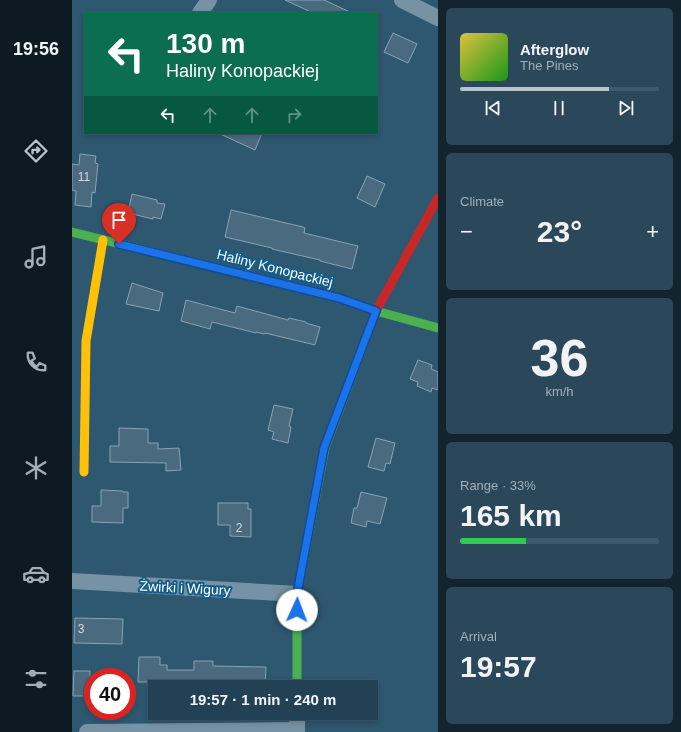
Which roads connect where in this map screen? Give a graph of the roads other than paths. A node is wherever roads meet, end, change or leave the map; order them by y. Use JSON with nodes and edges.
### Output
{"nodes":[{"id":1,"x":209,"y":0,"type":"edge"},
{"id":2,"x":402,"y":0,"type":"edge"},
{"id":3,"x":201,"y":12,"type":"edge"},
{"id":4,"x":438,"y":18,"type":"edge"},
{"id":5,"x":438,"y":198,"type":"edge"},
{"id":6,"x":72,"y":232,"type":"edge"},
{"id":7,"x":103,"y":240,"type":"junction"},
{"id":8,"x":376,"y":311,"type":"junction"},
{"id":9,"x":438,"y":328,"type":"edge"},
{"id":10,"x":84,"y":472,"type":"dead end"},
{"id":11,"x":72,"y":581,"type":"edge"},
{"id":12,"x":297,"y":594,"type":"junction"},
{"id":13,"x":297,"y":680,"type":"edge"},
{"id":14,"x":297,"y":720,"type":"edge"},
{"id":15,"x":297,"y":731,"type":"edge"},
{"id":16,"x":87,"y":732,"type":"edge"}],
"edges":[{"from":1,"to":3,"type":"street"},
{"from":2,"to":4,"type":"street"},
{"from":5,"to":8,"type":"street"},
{"from":6,"to":7,"type":"street","name":"Haliny Konopackiej"},
{"from":7,"to":8,"type":"street","name":"Haliny Konopackiej"},
{"from":7,"to":10,"type":"street"},
{"from":8,"to":9,"type":"street","name":"Haliny Konopackiej"},
{"from":8,"to":12,"type":"street"},
{"from":11,"to":12,"type":"street","name":"Żwirki i Wigury"},
{"from":12,"to":13,"type":"street"},
{"from":14,"to":15,"type":"street"},
{"from":15,"to":16,"type":"street"}]}
